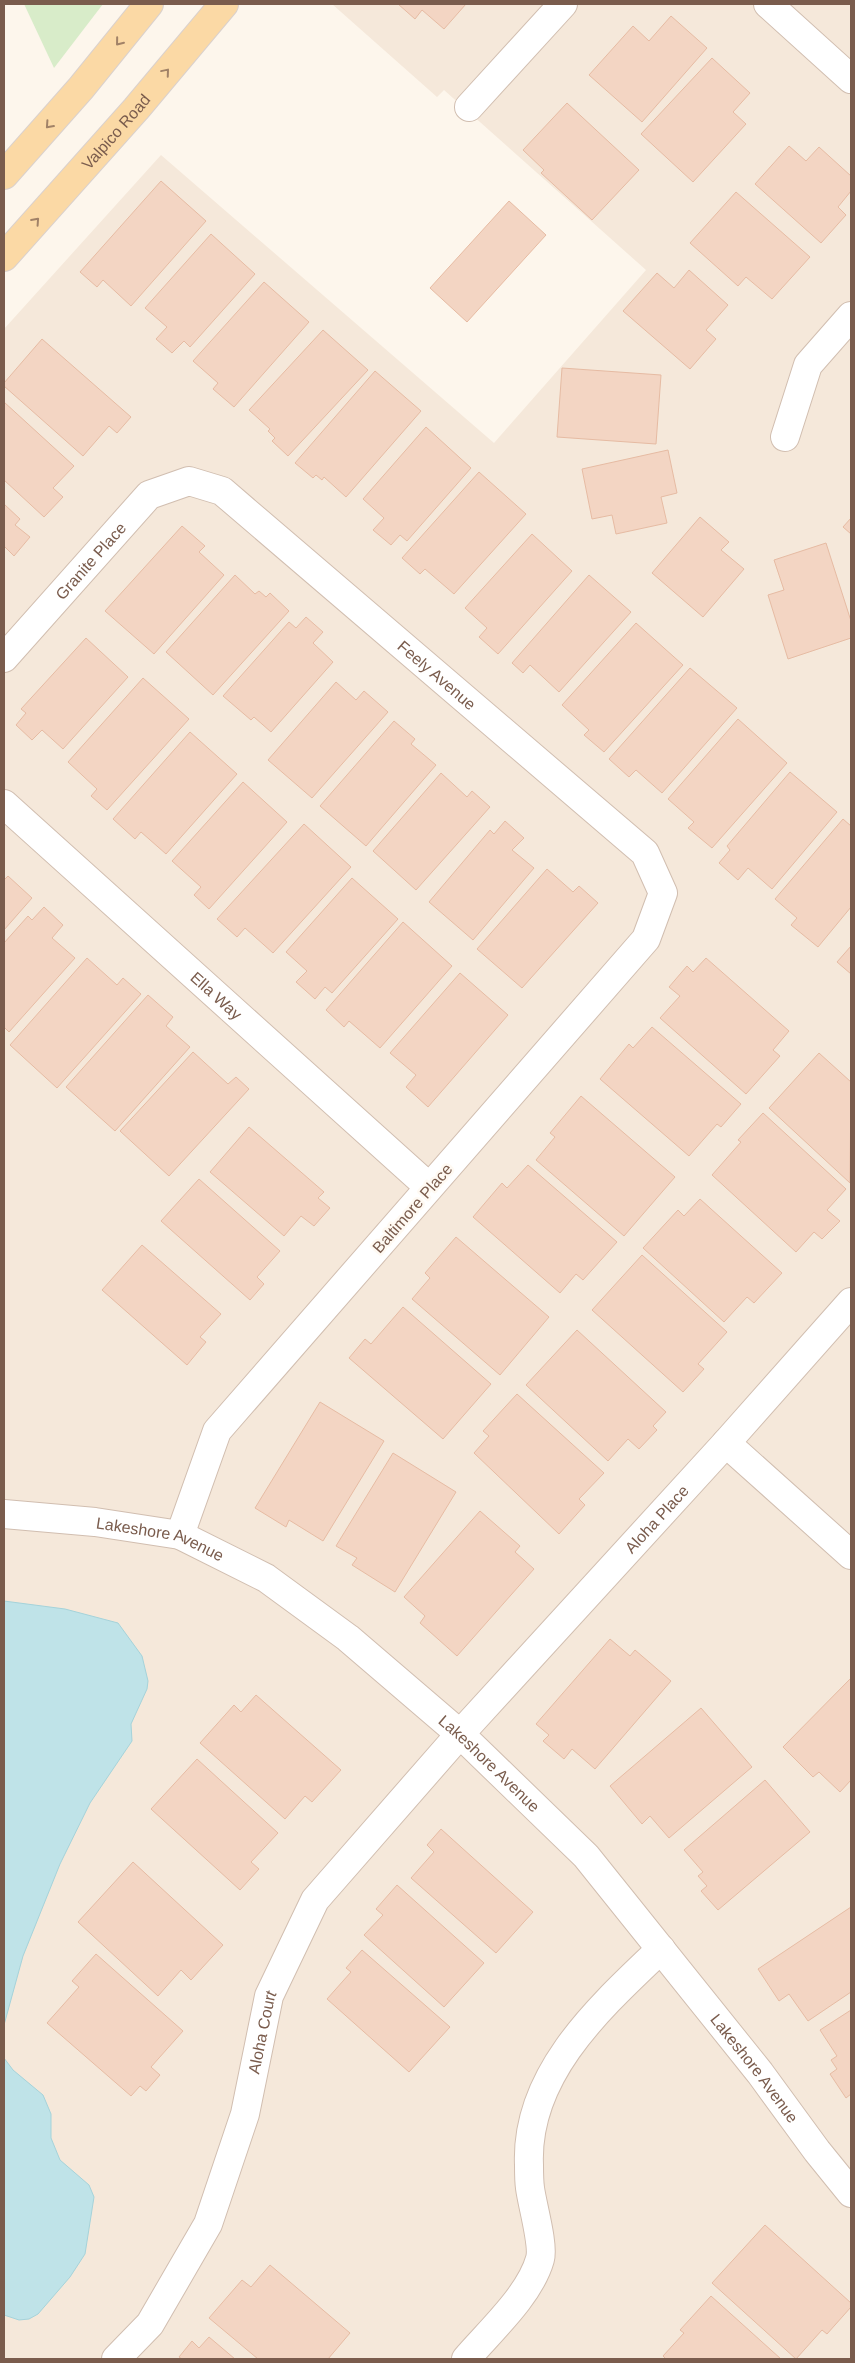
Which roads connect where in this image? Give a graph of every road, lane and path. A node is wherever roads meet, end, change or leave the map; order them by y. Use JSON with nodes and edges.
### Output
{"nodes":[{"id":1,"x":149,"y":4,"type":"edge"},
{"id":2,"x":224,"y":4,"type":"edge"},
{"id":3,"x":563,"y":4,"type":"edge"},
{"id":4,"x":768,"y":4,"type":"edge"},
{"id":5,"x":851,"y":79,"type":"edge"},
{"id":6,"x":469,"y":107,"type":"dead end"},
{"id":7,"x":4,"y":175,"type":"edge"},
{"id":8,"x":4,"y":257,"type":"edge"},
{"id":9,"x":851,"y":316,"type":"edge"},
{"id":10,"x":785,"y":437,"type":"dead end"},
{"id":11,"x":189,"y":481,"type":"joint"},
{"id":12,"x":4,"y":658,"type":"edge"},
{"id":13,"x":4,"y":804,"type":"edge"},
{"id":14,"x":663,"y":893,"type":"joint"},
{"id":15,"x":429,"y":1188,"type":"junction"},
{"id":16,"x":851,"y":1302,"type":"edge"},
{"id":17,"x":726,"y":1443,"type":"junction"},
{"id":18,"x":4,"y":1514,"type":"edge"},
{"id":19,"x":180,"y":1535,"type":"junction"},
{"id":20,"x":851,"y":1555,"type":"edge"},
{"id":21,"x":460,"y":1734,"type":"junction"},
{"id":22,"x":661,"y":1949,"type":"junction"},
{"id":23,"x":851,"y":2193,"type":"edge"},
{"id":24,"x":116,"y":2359,"type":"edge"},
{"id":25,"x":466,"y":2359,"type":"edge"}],
"edges":[{"from":1,"to":7,"type":"main road","one_way":true},
{"from":8,"to":2,"type":"main road","name":"Valpico Road","one_way":true},
{"from":3,"to":6,"type":"street"},
{"from":4,"to":5,"type":"street"},
{"from":9,"to":10,"type":"street"},
{"from":11,"to":12,"type":"street","name":"Granite Place"},
{"from":11,"to":14,"type":"street","name":"Feely Avenue"},
{"from":13,"to":15,"type":"street","name":"Ella Way"},
{"from":14,"to":15,"type":"street","name":"Baltimore Place"},
{"from":15,"to":19,"type":"street","name":"Baltimore Place"},
{"from":16,"to":17,"type":"street","name":"Aloha Place"},
{"from":17,"to":20,"type":"street"},
{"from":17,"to":21,"type":"street","name":"Aloha Place"},
{"from":18,"to":19,"type":"street","name":"Lakeshore Avenue"},
{"from":19,"to":21,"type":"street","name":"Lakeshore Avenue"},
{"from":21,"to":22,"type":"street","name":"Lakeshore Avenue"},
{"from":21,"to":24,"type":"street","name":"Aloha Court"},
{"from":22,"to":23,"type":"street","name":"Lakeshore Avenue"},
{"from":22,"to":25,"type":"street"}]}
